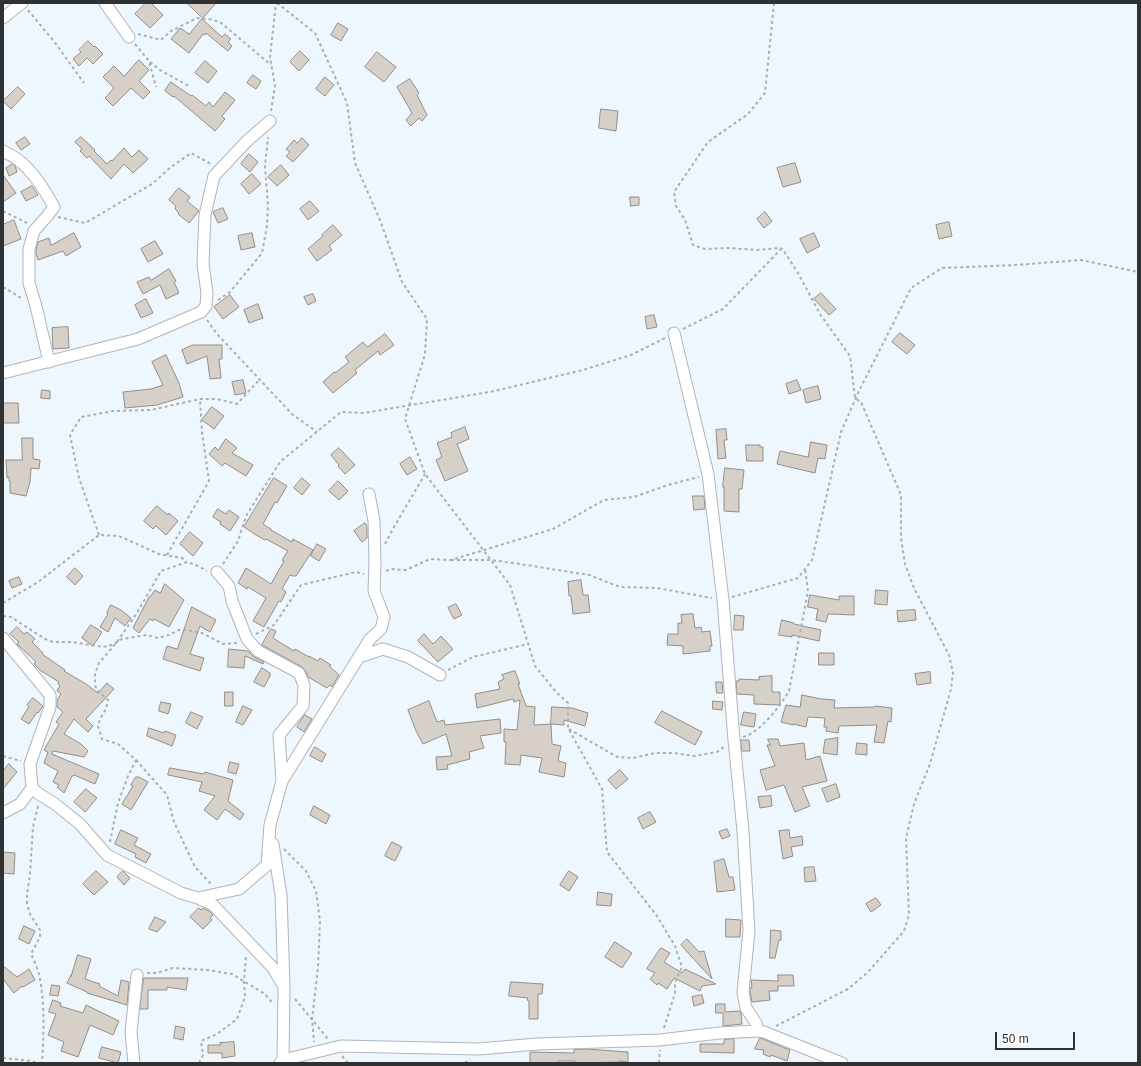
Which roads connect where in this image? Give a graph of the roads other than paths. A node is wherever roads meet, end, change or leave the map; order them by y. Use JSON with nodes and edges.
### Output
{"nodes":[{"id":1,"x":22,"y":3,"type":"edge"},
{"id":2,"x":105,"y":3,"type":"edge"},
{"id":3,"x":3,"y":18,"type":"edge"},
{"id":4,"x":126,"y":33,"type":"road end"},
{"id":5,"x":270,"y":122,"type":"road end"},
{"id":6,"x":3,"y":152,"type":"edge"},
{"id":7,"x":674,"y":334,"type":"road end"},
{"id":8,"x":49,"y":362,"type":"junction"},
{"id":9,"x":3,"y":373,"type":"edge"},
{"id":10,"x":368,"y":494,"type":"dead end"},
{"id":11,"x":217,"y":572,"type":"road end"},
{"id":12,"x":3,"y":638,"type":"edge"},
{"id":13,"x":359,"y":657,"type":"junction"},
{"id":14,"x":440,"y":675,"type":"road end"},
{"id":15,"x":282,"y":781,"type":"junction"},
{"id":16,"x":36,"y":791,"type":"junction"},
{"id":17,"x":3,"y":813,"type":"edge"},
{"id":18,"x":270,"y":825,"type":"junction"},
{"id":19,"x":198,"y":898,"type":"junction"},
{"id":20,"x":136,"y":975,"type":"road end"},
{"id":21,"x":284,"y":986,"type":"junction"},
{"id":22,"x":761,"y":1032,"type":"junction"},
{"id":23,"x":282,"y":1061,"type":"edge"},
{"id":24,"x":134,"y":1063,"type":"edge"},
{"id":25,"x":842,"y":1063,"type":"edge"}],
"edges":[{"from":1,"to":3,"type":"street"},
{"from":2,"to":4,"type":"street"},
{"from":5,"to":8,"type":"street"},
{"from":6,"to":8,"type":"street"},
{"from":7,"to":22,"type":"street"},
{"from":8,"to":9,"type":"street"},
{"from":10,"to":13,"type":"street"},
{"from":11,"to":15,"type":"street"},
{"from":12,"to":16,"type":"street"},
{"from":13,"to":14,"type":"street"},
{"from":13,"to":15,"type":"street"},
{"from":15,"to":18,"type":"street"},
{"from":16,"to":17,"type":"street"},
{"from":16,"to":19,"type":"street"},
{"from":18,"to":19,"type":"street"},
{"from":18,"to":21,"type":"street"},
{"from":19,"to":21,"type":"street"},
{"from":20,"to":24,"type":"street"},
{"from":21,"to":23,"type":"street"},
{"from":22,"to":23,"type":"street"},
{"from":22,"to":25,"type":"street"}]}
